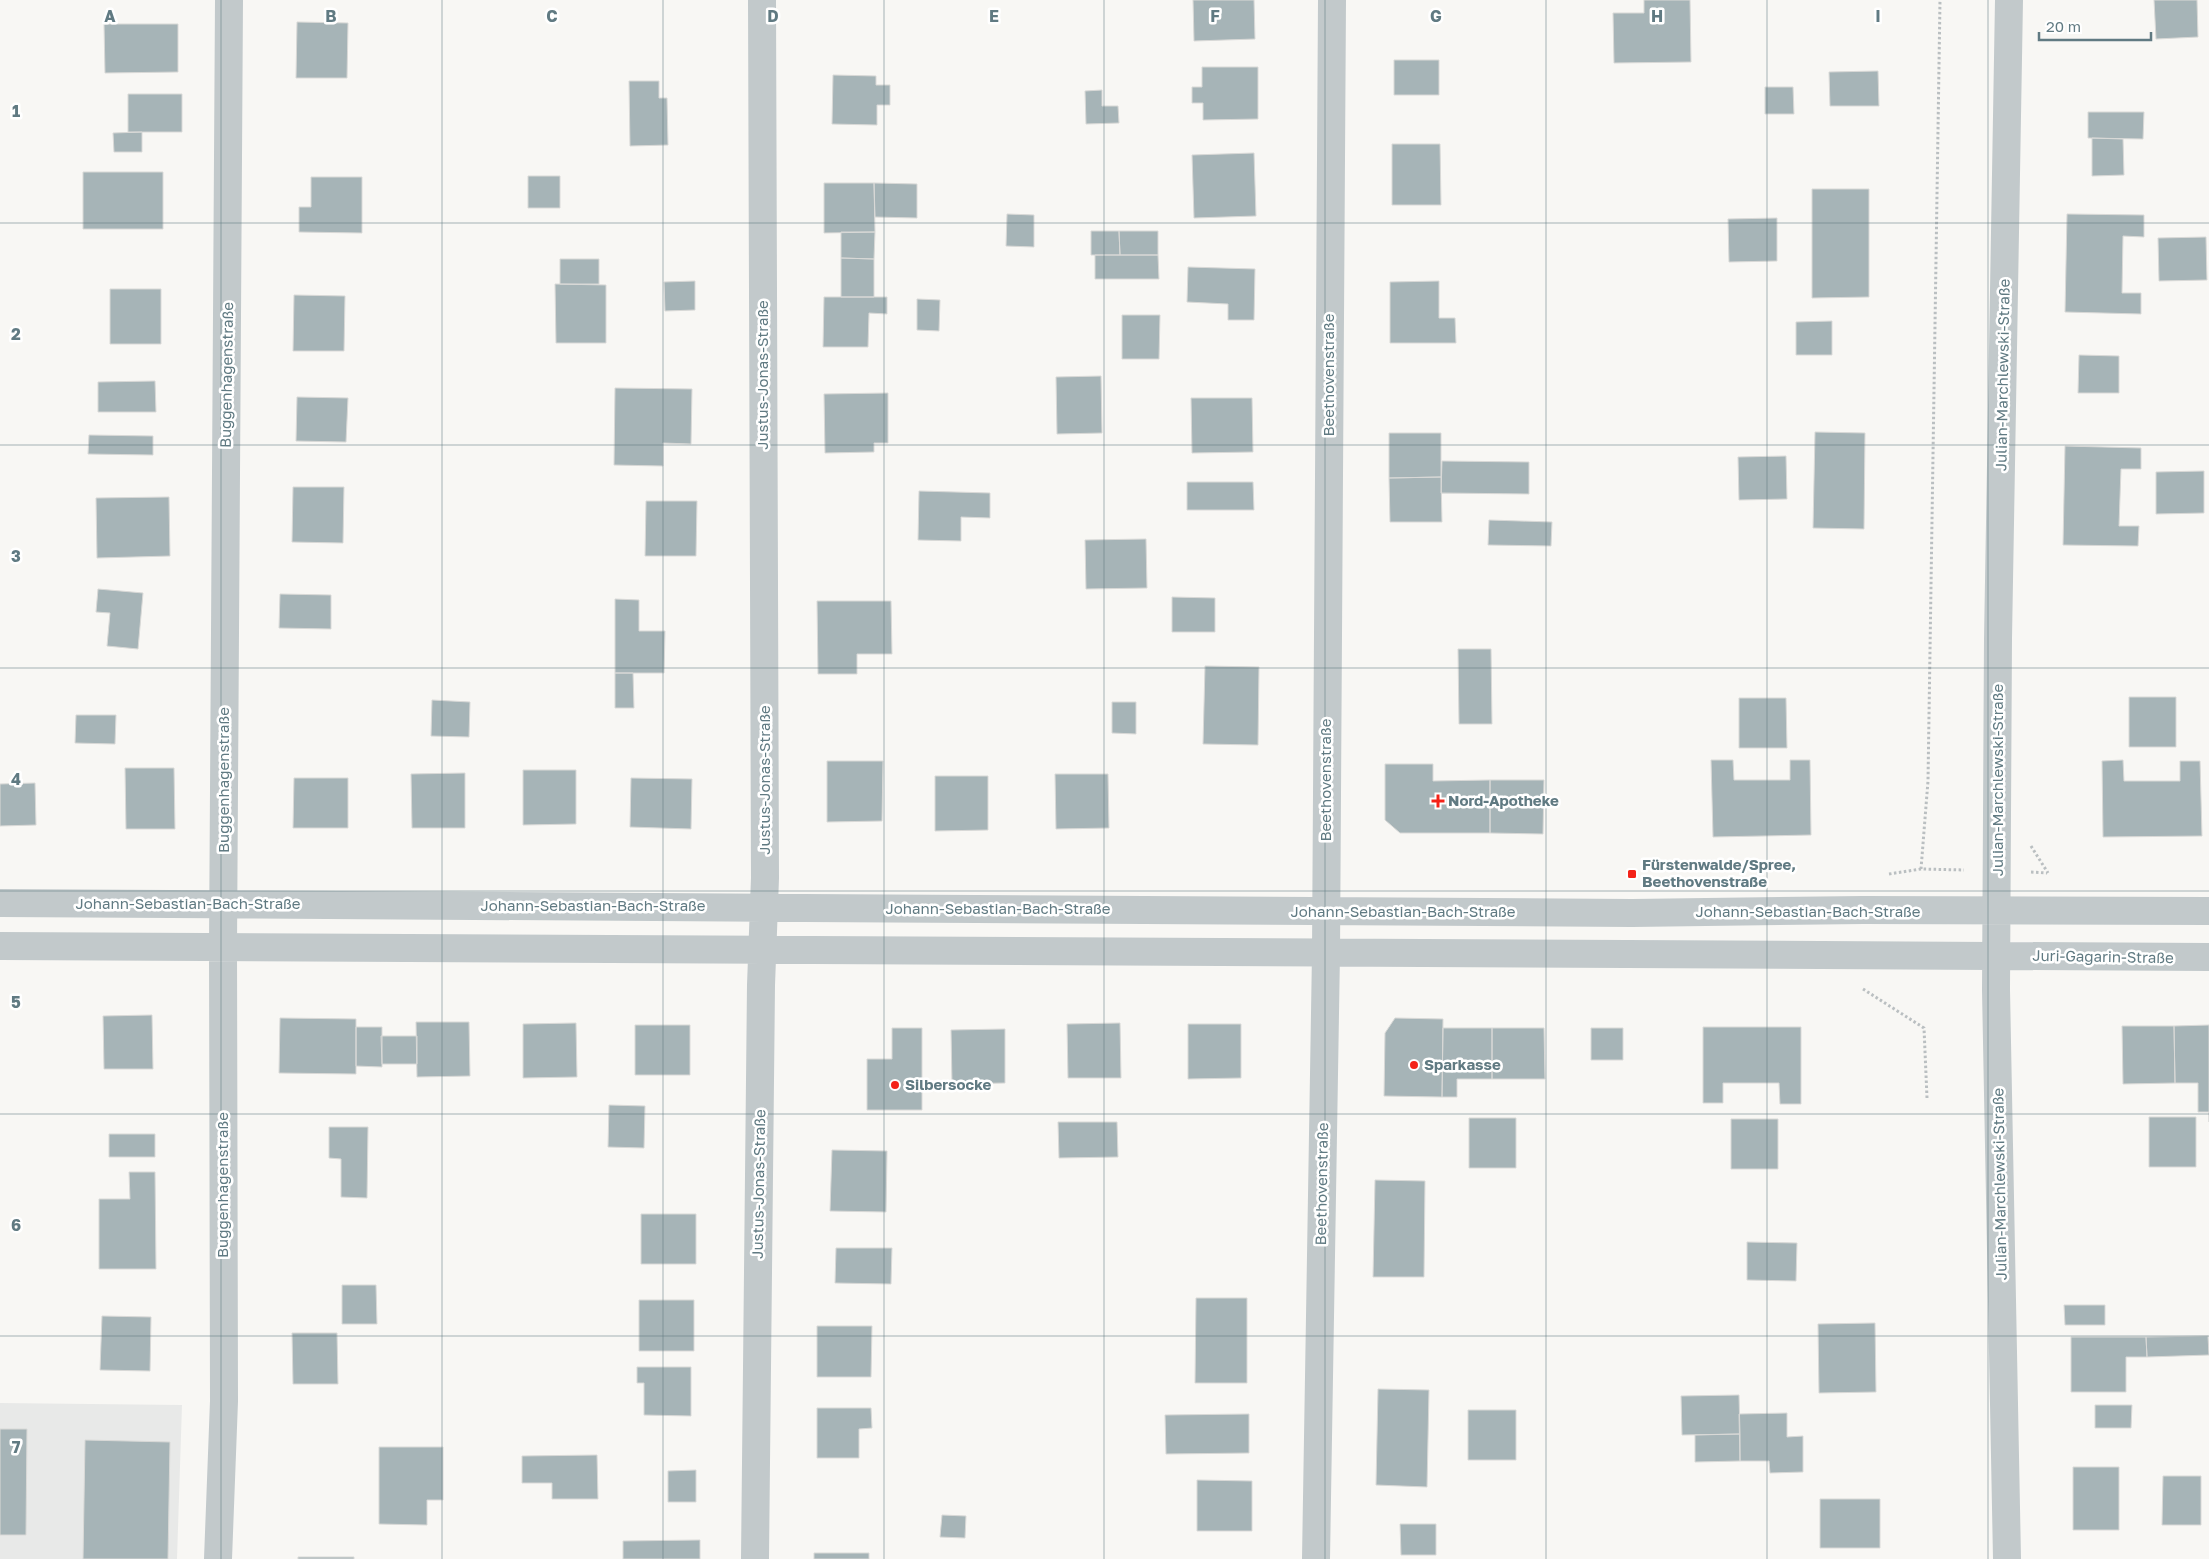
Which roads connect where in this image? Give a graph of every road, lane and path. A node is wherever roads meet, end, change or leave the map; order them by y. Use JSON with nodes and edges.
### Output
{"nodes":[{"id":1,"x":229,"y":0,"type":"edge"},
{"id":2,"x":762,"y":0,"type":"edge"},
{"id":3,"x":1332,"y":0,"type":"edge"},
{"id":4,"x":1940,"y":0,"type":"edge"},
{"id":5,"x":2009,"y":0,"type":"edge"},
{"id":6,"x":1921,"y":869,"type":"junction"},
{"id":7,"x":1997,"y":871,"type":"junction"},
{"id":8,"x":2048,"y":873,"type":"dead end"},
{"id":9,"x":1883,"y":875,"type":"dead end"},
{"id":10,"x":0,"y":903,"type":"edge"},
{"id":11,"x":224,"y":904,"type":"junction"},
{"id":12,"x":764,"y":908,"type":"junction"},
{"id":13,"x":2209,"y":910,"type":"edge"},
{"id":14,"x":1325,"y":911,"type":"junction"},
{"id":15,"x":1997,"y":911,"type":"junction"},
{"id":16,"x":0,"y":946,"type":"edge"},
{"id":17,"x":223,"y":947,"type":"junction"},
{"id":18,"x":762,"y":950,"type":"junction"},
{"id":19,"x":1326,"y":954,"type":"junction"},
{"id":20,"x":1996,"y":956,"type":"junction"},
{"id":21,"x":2209,"y":958,"type":"edge"},
{"id":22,"x":218,"y":1559,"type":"edge"},
{"id":23,"x":755,"y":1559,"type":"edge"},
{"id":24,"x":1316,"y":1559,"type":"edge"},
{"id":25,"x":2008,"y":1559,"type":"edge"}],
"edges":[{"from":1,"to":11,"type":"street","name":"Buggenhagenstraße"},
{"from":2,"to":12,"type":"street","name":"Justus-Jonas-Straße"},
{"from":3,"to":14,"type":"street","name":"Beethovenstraße"},
{"from":4,"to":6,"type":"path"},
{"from":5,"to":7,"type":"street","name":"Julian-Marchlewski-Straße"},
{"from":6,"to":7,"type":"path"},
{"from":6,"to":9,"type":"path"},
{"from":7,"to":8,"type":"path"},
{"from":7,"to":15,"type":"street","name":"Julian-Marchlewski-Straße"},
{"from":10,"to":11,"type":"street","name":"Johann-Sebastian-Bach-Straße"},
{"from":11,"to":12,"type":"street","name":"Johann-Sebastian-Bach-Straße"},
{"from":11,"to":17,"type":"street","name":"Buggenhagenstraße"},
{"from":12,"to":14,"type":"street","name":"Johann-Sebastian-Bach-Straße"},
{"from":12,"to":18,"type":"street","name":"Justus-Jonas-Straße"},
{"from":13,"to":15,"type":"street"},
{"from":14,"to":15,"type":"street","name":"Johann-Sebastian-Bach-Straße"},
{"from":14,"to":19,"type":"street","name":"Beethovenstraße"},
{"from":15,"to":20,"type":"street","name":"Julian-Marchlewski-Straße"},
{"from":16,"to":17,"type":"street"},
{"from":17,"to":18,"type":"street"},
{"from":17,"to":22,"type":"street","name":"Buggenhagenstraße"},
{"from":18,"to":19,"type":"street"},
{"from":18,"to":23,"type":"street","name":"Justus-Jonas-Straße"},
{"from":19,"to":20,"type":"street"},
{"from":19,"to":24,"type":"street","name":"Beethovenstraße"},
{"from":20,"to":21,"type":"street","name":"Juri-Gagarin-Straße"},
{"from":20,"to":25,"type":"street","name":"Julian-Marchlewski-Straße"}]}
